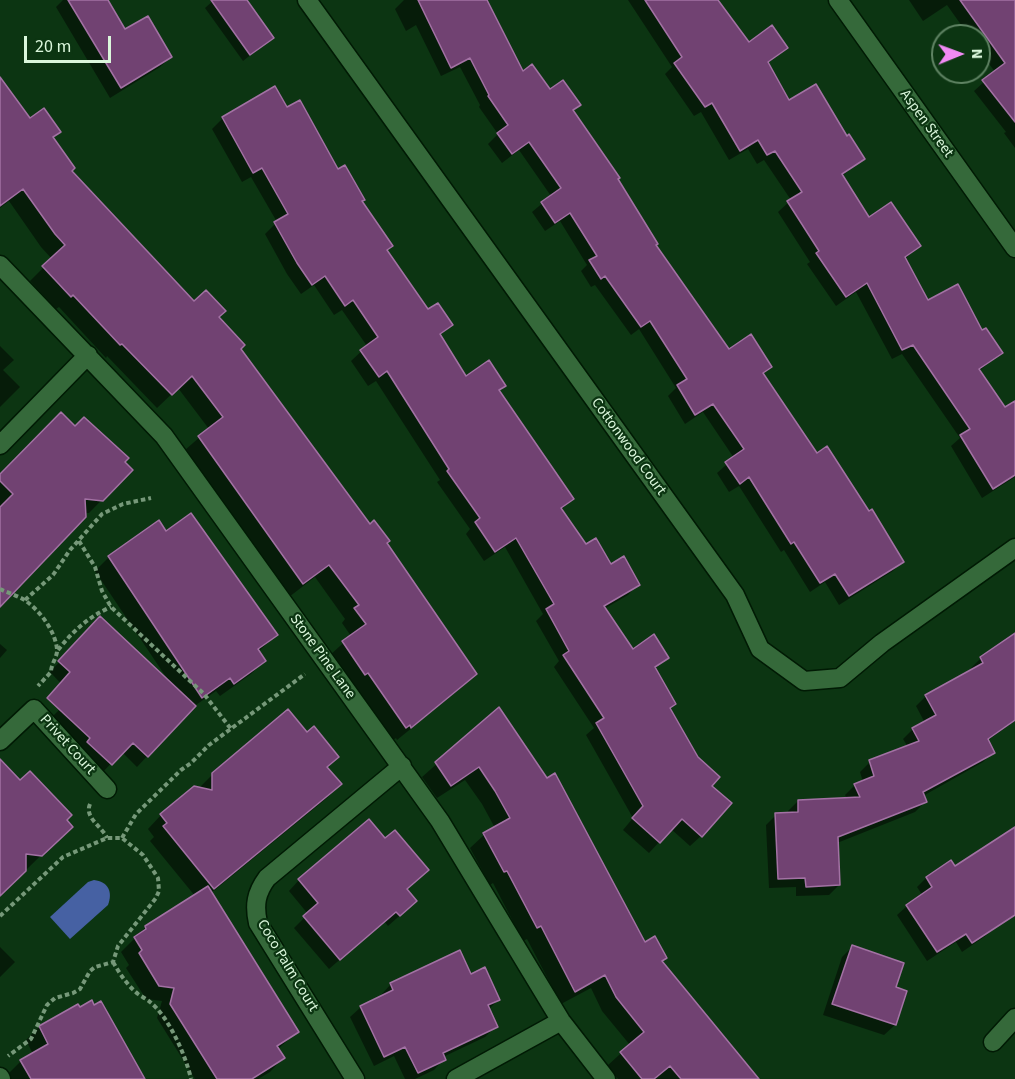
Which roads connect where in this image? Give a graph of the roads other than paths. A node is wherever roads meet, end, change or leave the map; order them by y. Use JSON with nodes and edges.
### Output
{"nodes":[{"id":1,"x":307,"y":0,"type":"edge"},
{"id":2,"x":838,"y":0,"type":"edge"},
{"id":3,"x":1015,"y":248,"type":"edge"},
{"id":4,"x":0,"y":265,"type":"edge"},
{"id":5,"x":88,"y":355,"type":"junction"},
{"id":6,"x":0,"y":445,"type":"edge"},
{"id":7,"x":1015,"y":548,"type":"edge"},
{"id":8,"x":0,"y":741,"type":"edge"},
{"id":9,"x":402,"y":766,"type":"junction"},
{"id":10,"x":107,"y":789,"type":"dead end"},
{"id":11,"x":1015,"y":1018,"type":"edge"},
{"id":12,"x":561,"y":1021,"type":"junction"},
{"id":13,"x":993,"y":1042,"type":"dead end"},
{"id":14,"x":355,"y":1079,"type":"edge"},
{"id":15,"x":456,"y":1079,"type":"edge"},
{"id":16,"x":606,"y":1079,"type":"edge"}],
"edges":[{"from":1,"to":7,"type":"street","name":"Cottonwood Court"},
{"from":2,"to":3,"type":"street","name":"Aspen Street"},
{"from":4,"to":5,"type":"street","name":"Stone Pine Lane"},
{"from":5,"to":6,"type":"street"},
{"from":5,"to":9,"type":"street","name":"Stone Pine Lane"},
{"from":8,"to":10,"type":"street","name":"Privet Court"},
{"from":9,"to":12,"type":"street","name":"Stone Pine Lane"},
{"from":9,"to":14,"type":"street","name":"Coco Palm Court"},
{"from":11,"to":13,"type":"street"},
{"from":12,"to":15,"type":"street"},
{"from":12,"to":16,"type":"street","name":"Stone Pine Lane"}]}
